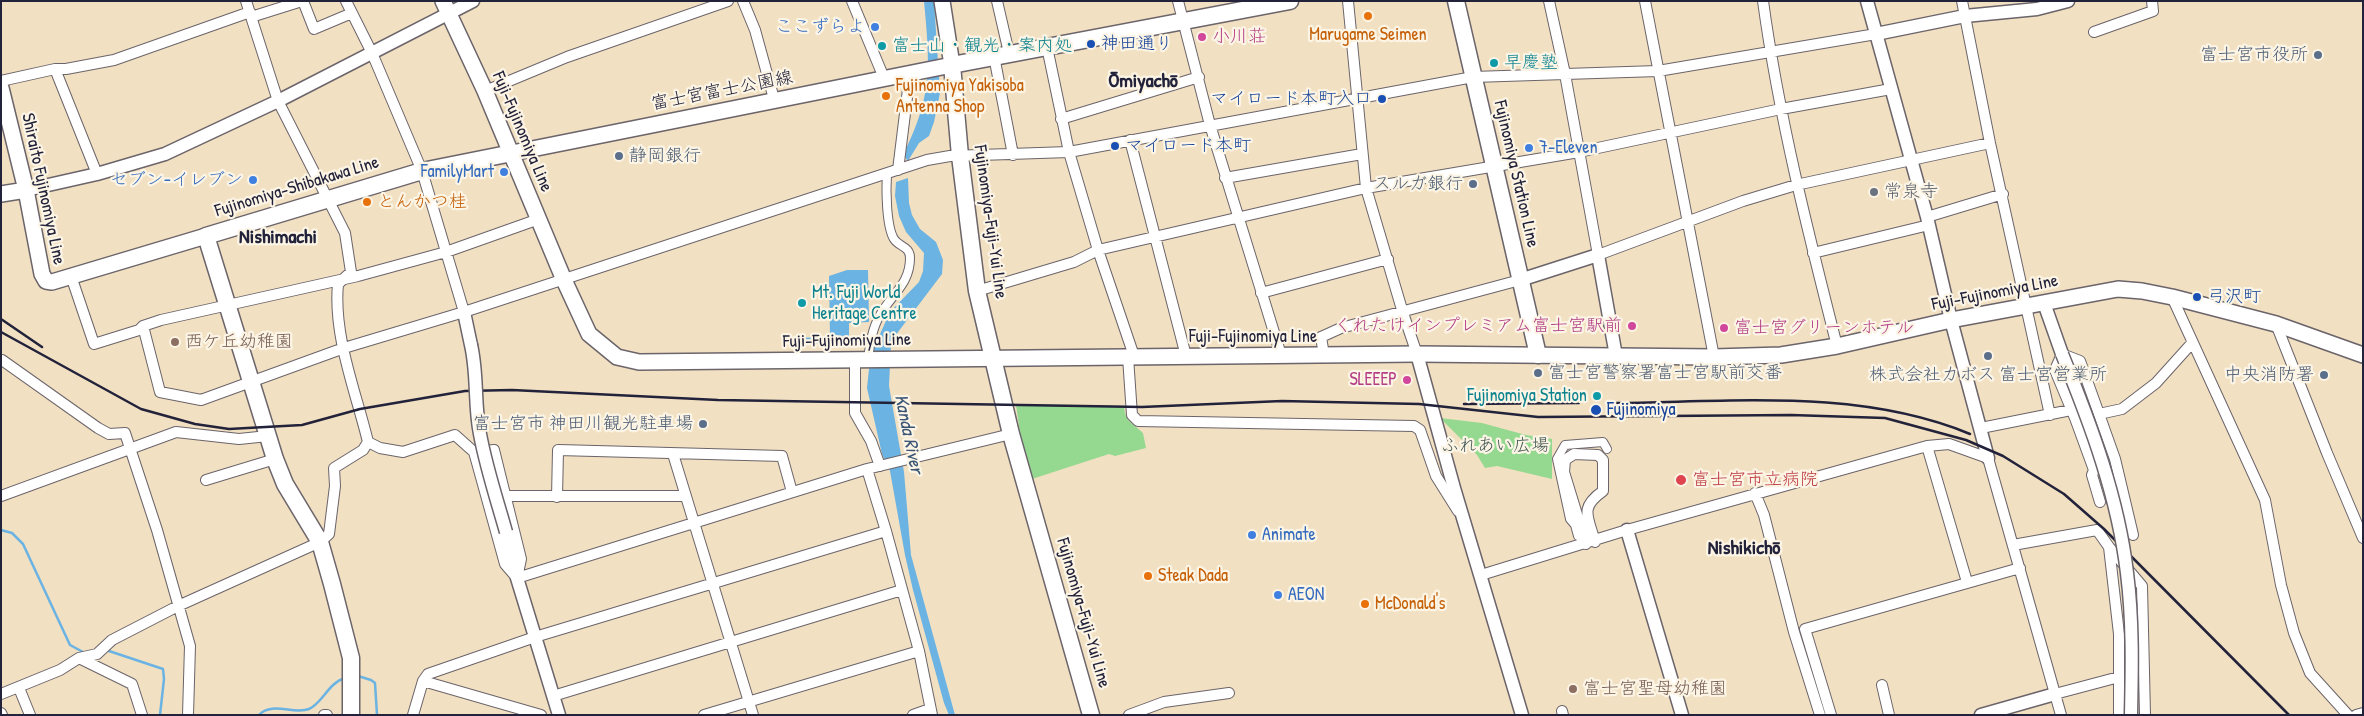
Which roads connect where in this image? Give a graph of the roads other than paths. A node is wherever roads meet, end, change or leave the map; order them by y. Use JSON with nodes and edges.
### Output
{"nodes":[{"id":1,"x":246,"y":1,"type":"edge"},
{"id":2,"x":302,"y":1,"type":"edge"},
{"id":3,"x":346,"y":1,"type":"edge"},
{"id":4,"x":473,"y":1,"type":"edge"},
{"id":5,"x":728,"y":1,"type":"edge"},
{"id":6,"x":743,"y":1,"type":"edge"},
{"id":7,"x":852,"y":1,"type":"edge"},
{"id":8,"x":942,"y":1,"type":"edge"},
{"id":9,"x":997,"y":1,"type":"edge"},
{"id":10,"x":1178,"y":1,"type":"edge"},
{"id":11,"x":1290,"y":1,"type":"edge"},
{"id":12,"x":1348,"y":1,"type":"edge"},
{"id":13,"x":1456,"y":1,"type":"edge"},
{"id":14,"x":1549,"y":1,"type":"edge"},
{"id":15,"x":1645,"y":1,"type":"edge"},
{"id":16,"x":1763,"y":1,"type":"edge"},
{"id":17,"x":1867,"y":1,"type":"edge"},
{"id":18,"x":1962,"y":1,"type":"edge"},
{"id":19,"x":2068,"y":1,"type":"edge"},
{"id":20,"x":2152,"y":1,"type":"edge"},
{"id":21,"x":1250,"y":5,"type":"edge"},
{"id":22,"x":446,"y":8,"type":"edge"},
{"id":23,"x":352,"y":13,"type":"junction"},
{"id":24,"x":251,"y":15,"type":"junction"},
{"id":25,"x":1965,"y":16,"type":"junction"},
{"id":26,"x":1183,"y":21,"type":"junction"},
{"id":27,"x":2094,"y":32,"type":"dead end"},
{"id":28,"x":1876,"y":34,"type":"junction"},
{"id":29,"x":1047,"y":46,"type":"junction"},
{"id":30,"x":1770,"y":50,"type":"junction"},
{"id":31,"x":372,"y":53,"type":"junction"},
{"id":32,"x":1001,"y":55,"type":"junction"},
{"id":33,"x":939,"y":67,"type":"junction"},
{"id":34,"x":55,"y":69,"type":"junction"},
{"id":35,"x":1658,"y":71,"type":"junction"},
{"id":36,"x":910,"y":73,"type":"junction"},
{"id":37,"x":1565,"y":74,"type":"junction"},
{"id":38,"x":1198,"y":77,"type":"junction"},
{"id":39,"x":1473,"y":77,"type":"junction"},
{"id":40,"x":884,"y":78,"type":"junction"},
{"id":41,"x":1,"y":81,"type":"edge"},
{"id":42,"x":1,"y":88,"type":"edge"},
{"id":43,"x":1891,"y":89,"type":"junction"},
{"id":44,"x":485,"y":91,"type":"junction"},
{"id":45,"x":1357,"y":98,"type":"junction"},
{"id":46,"x":774,"y":99,"type":"junction"},
{"id":47,"x":278,"y":101,"type":"junction"},
{"id":48,"x":1781,"y":109,"type":"junction"},
{"id":49,"x":1061,"y":119,"type":"junction"},
{"id":50,"x":1210,"y":126,"type":"junction"},
{"id":51,"x":1671,"y":133,"type":"junction"},
{"id":52,"x":1130,"y":140,"type":"junction"},
{"id":53,"x":1990,"y":143,"type":"junction"},
{"id":54,"x":1069,"y":152,"type":"junction"},
{"id":55,"x":1579,"y":152,"type":"junction"},
{"id":56,"x":512,"y":153,"type":"junction"},
{"id":57,"x":1362,"y":154,"type":"junction"},
{"id":58,"x":1013,"y":155,"type":"junction"},
{"id":59,"x":960,"y":156,"type":"junction"},
{"id":60,"x":1911,"y":161,"type":"junction"},
{"id":61,"x":1495,"y":165,"type":"junction"},
{"id":62,"x":422,"y":170,"type":"junction"},
{"id":63,"x":893,"y":172,"type":"junction"},
{"id":64,"x":97,"y":174,"type":"junction"},
{"id":65,"x":1225,"y":178,"type":"junction"},
{"id":66,"x":1796,"y":185,"type":"junction"},
{"id":67,"x":1366,"y":188,"type":"junction"},
{"id":68,"x":26,"y":190,"type":"junction"},
{"id":69,"x":1,"y":194,"type":"edge"},
{"id":70,"x":2003,"y":194,"type":"junction"},
{"id":71,"x":327,"y":198,"type":"junction"},
{"id":72,"x":1239,"y":217,"type":"junction"},
{"id":73,"x":539,"y":219,"type":"junction"},
{"id":74,"x":1687,"y":221,"type":"junction"},
{"id":75,"x":1928,"y":221,"type":"junction"},
{"id":76,"x":206,"y":236,"type":"junction"},
{"id":77,"x":1154,"y":237,"type":"junction"},
{"id":78,"x":1098,"y":250,"type":"junction"},
{"id":79,"x":446,"y":252,"type":"junction"},
{"id":80,"x":1813,"y":253,"type":"junction"},
{"id":81,"x":1598,"y":255,"type":"junction"},
{"id":82,"x":1388,"y":258,"type":"junction"},
{"id":83,"x":71,"y":276,"type":"junction"},
{"id":84,"x":344,"y":278,"type":"junction"},
{"id":85,"x":564,"y":280,"type":"junction"},
{"id":86,"x":1520,"y":280,"type":"junction"},
{"id":87,"x":977,"y":291,"type":"junction"},
{"id":88,"x":1261,"y":293,"type":"junction"},
{"id":89,"x":2172,"y":297,"type":"junction"},
{"id":90,"x":2044,"y":303,"type":"junction"},
{"id":91,"x":228,"y":304,"type":"junction"},
{"id":92,"x":2027,"y":305,"type":"junction"},
{"id":93,"x":464,"y":312,"type":"junction"},
{"id":94,"x":1402,"y":313,"type":"junction"},
{"id":95,"x":1951,"y":320,"type":"junction"},
{"id":96,"x":2276,"y":324,"type":"junction"},
{"id":97,"x":143,"y":326,"type":"junction"},
{"id":98,"x":2192,"y":343,"type":"junction"},
{"id":99,"x":1837,"y":346,"type":"junction"},
{"id":100,"x":344,"y":348,"type":"junction"},
{"id":101,"x":1418,"y":354,"type":"junction"},
{"id":102,"x":2062,"y":354,"type":"junction"},
{"id":103,"x":1281,"y":355,"type":"junction"},
{"id":104,"x":1324,"y":355,"type":"junction"},
{"id":105,"x":1538,"y":355,"type":"junction"},
{"id":106,"x":2363,"y":355,"type":"edge"},
{"id":107,"x":1131,"y":356,"type":"junction"},
{"id":108,"x":1186,"y":356,"type":"junction"},
{"id":109,"x":1616,"y":356,"type":"junction"},
{"id":110,"x":994,"y":357,"type":"junction"},
{"id":111,"x":1714,"y":357,"type":"junction"},
{"id":112,"x":864,"y":359,"type":"junction"},
{"id":113,"x":2,"y":360,"type":"edge"},
{"id":114,"x":251,"y":383,"type":"junction"},
{"id":115,"x":2071,"y":410,"type":"junction"},
{"id":116,"x":2099,"y":414,"type":"junction"},
{"id":117,"x":2050,"y":415,"type":"junction"},
{"id":118,"x":1981,"y":428,"type":"junction"},
{"id":119,"x":1011,"y":434,"type":"junction"},
{"id":120,"x":268,"y":436,"type":"junction"},
{"id":121,"x":368,"y":442,"type":"junction"},
{"id":122,"x":1927,"y":446,"type":"junction"},
{"id":123,"x":1608,"y":449,"type":"dead end"},
{"id":124,"x":130,"y":450,"type":"junction"},
{"id":125,"x":474,"y":452,"type":"junction"},
{"id":126,"x":673,"y":454,"type":"junction"},
{"id":127,"x":1988,"y":458,"type":"junction"},
{"id":128,"x":275,"y":459,"type":"junction"},
{"id":129,"x":883,"y":465,"type":"junction"},
{"id":130,"x":867,"y":469,"type":"junction"},
{"id":131,"x":206,"y":480,"type":"dead end"},
{"id":132,"x":792,"y":492,"type":"junction"},
{"id":133,"x":1755,"y":493,"type":"junction"},
{"id":134,"x":1,"y":496,"type":"edge"},
{"id":135,"x":506,"y":496,"type":"junction"},
{"id":136,"x":686,"y":496,"type":"junction"},
{"id":137,"x":557,"y":497,"type":"junction"},
{"id":138,"x":2100,"y":502,"type":"dead end"},
{"id":139,"x":1464,"y":521,"type":"junction"},
{"id":140,"x":695,"y":524,"type":"junction"},
{"id":141,"x":1627,"y":530,"type":"junction"},
{"id":142,"x":886,"y":531,"type":"junction"},
{"id":143,"x":2133,"y":535,"type":"dead end"},
{"id":144,"x":2363,"y":538,"type":"edge"},
{"id":145,"x":1586,"y":541,"type":"junction"},
{"id":146,"x":320,"y":542,"type":"junction"},
{"id":147,"x":2013,"y":544,"type":"junction"},
{"id":148,"x":2109,"y":547,"type":"junction"},
{"id":149,"x":2020,"y":568,"type":"junction"},
{"id":150,"x":1481,"y":575,"type":"junction"},
{"id":151,"x":517,"y":578,"type":"junction"},
{"id":152,"x":1968,"y":582,"type":"junction"},
{"id":153,"x":713,"y":584,"type":"junction"},
{"id":154,"x":902,"y":590,"type":"junction"},
{"id":155,"x":178,"y":606,"type":"junction"},
{"id":156,"x":535,"y":637,"type":"junction"},
{"id":157,"x":730,"y":642,"type":"junction"},
{"id":158,"x":919,"y":651,"type":"junction"},
{"id":159,"x":79,"y":658,"type":"junction"},
{"id":160,"x":2119,"y":678,"type":"junction"},
{"id":161,"x":423,"y":681,"type":"junction"},
{"id":162,"x":1882,"y":685,"type":"dead end"},
{"id":163,"x":19,"y":688,"type":"junction"},
{"id":164,"x":1228,"y":693,"type":"dead end"},
{"id":165,"x":1,"y":694,"type":"edge"},
{"id":166,"x":2055,"y":694,"type":"junction"},
{"id":167,"x":553,"y":696,"type":"junction"},
{"id":168,"x":748,"y":700,"type":"junction"},
{"id":169,"x":931,"y":712,"type":"edge"},
{"id":170,"x":2363,"y":713,"type":"edge"},
{"id":171,"x":30,"y":715,"type":"edge"},
{"id":172,"x":142,"y":715,"type":"edge"},
{"id":173,"x":188,"y":715,"type":"edge"},
{"id":174,"x":351,"y":715,"type":"edge"},
{"id":175,"x":413,"y":715,"type":"edge"},
{"id":176,"x":541,"y":715,"type":"edge"},
{"id":177,"x":559,"y":715,"type":"edge"},
{"id":178,"x":704,"y":715,"type":"edge"},
{"id":179,"x":753,"y":715,"type":"edge"},
{"id":180,"x":914,"y":715,"type":"edge"},
{"id":181,"x":1091,"y":715,"type":"edge"},
{"id":182,"x":1129,"y":715,"type":"edge"},
{"id":183,"x":1522,"y":715,"type":"edge"},
{"id":184,"x":1682,"y":715,"type":"edge"},
{"id":185,"x":1820,"y":715,"type":"edge"},
{"id":186,"x":1831,"y":715,"type":"edge"},
{"id":187,"x":1889,"y":715,"type":"edge"},
{"id":188,"x":1981,"y":715,"type":"edge"},
{"id":189,"x":2061,"y":715,"type":"edge"},
{"id":190,"x":2119,"y":715,"type":"edge"},
{"id":191,"x":2131,"y":715,"type":"edge"},
{"id":192,"x":2145,"y":715,"type":"edge"},
{"id":193,"x":2348,"y":715,"type":"edge"},
{"id":194,"x":2356,"y":715,"type":"edge"}],
"edges":[{"from":1,"to":24,"type":"street"},
{"from":2,"to":23,"type":"street"},
{"from":2,"to":24,"type":"street"},
{"from":3,"to":23,"type":"street"},
{"from":4,"to":22,"type":"street"},
{"from":5,"to":44,"type":"street"},
{"from":6,"to":46,"type":"street"},
{"from":7,"to":40,"type":"street"},
{"from":8,"to":33,"type":"main road"},
{"from":9,"to":32,"type":"street"},
{"from":10,"to":26,"type":"street"},
{"from":11,"to":21,"type":"main road"},
{"from":12,"to":45,"type":"street"},
{"from":13,"to":39,"type":"main road","name":"Fujinomiya Station Line"},
{"from":14,"to":37,"type":"street"},
{"from":15,"to":35,"type":"street"},
{"from":16,"to":30,"type":"street"},
{"from":17,"to":28,"type":"street"},
{"from":18,"to":25,"type":"street"},
{"from":19,"to":25,"type":"street"},
{"from":20,"to":27,"type":"street"},
{"from":21,"to":26,"type":"main road"},
{"from":22,"to":31,"type":"street"},
{"from":22,"to":44,"type":"main road","name":"Fuji-Fujinomiya Line"},
{"from":23,"to":31,"type":"street"},
{"from":24,"to":34,"type":"street"},
{"from":24,"to":47,"type":"street"},
{"from":25,"to":28,"type":"street"},
{"from":25,"to":53,"type":"street"},
{"from":26,"to":29,"type":"main road"},
{"from":26,"to":38,"type":"street"},
{"from":28,"to":30,"type":"street"},
{"from":28,"to":43,"type":"street"},
{"from":29,"to":32,"type":"main road"},
{"from":29,"to":49,"type":"street"},
{"from":30,"to":35,"type":"street"},
{"from":30,"to":48,"type":"street"},
{"from":31,"to":47,"type":"street"},
{"from":31,"to":62,"type":"street"},
{"from":32,"to":33,"type":"main road"},
{"from":32,"to":58,"type":"street"},
{"from":33,"to":36,"type":"main road","name":"富士宮富士公園線"},
{"from":33,"to":59,"type":"main road","name":"Fujinomiya-Fuji-Yui Line"},
{"from":34,"to":41,"type":"street"},
{"from":34,"to":64,"type":"street"},
{"from":35,"to":37,"type":"street"},
{"from":35,"to":51,"type":"street"},
{"from":36,"to":40,"type":"main road","name":"富士宮富士公園線"},
{"from":36,"to":63,"type":"street"},
{"from":37,"to":39,"type":"street"},
{"from":37,"to":55,"type":"street"},
{"from":38,"to":49,"type":"street"},
{"from":38,"to":50,"type":"street"},
{"from":39,"to":45,"type":"street"},
{"from":39,"to":61,"type":"main road","name":"Fujinomiya Station Line"},
{"from":40,"to":46,"type":"main road","name":"富士宮富士公園線"},
{"from":42,"to":68,"type":"main road","name":"Shiraito Fujinomiya Line"},
{"from":43,"to":48,"type":"street"},
{"from":43,"to":60,"type":"street"},
{"from":44,"to":56,"type":"main road","name":"Fuji-Fujinomiya Line"},
{"from":45,"to":50,"type":"street"},
{"from":45,"to":57,"type":"street"},
{"from":46,"to":56,"type":"main road","name":"富士宮富士公園線"},
{"from":47,"to":64,"type":"street"},
{"from":47,"to":71,"type":"street"},
{"from":48,"to":51,"type":"street"},
{"from":48,"to":66,"type":"street"},
{"from":49,"to":54,"type":"street"},
{"from":50,"to":52,"type":"street"},
{"from":50,"to":65,"type":"street"},
{"from":51,"to":55,"type":"street"},
{"from":51,"to":74,"type":"street"},
{"from":52,"to":54,"type":"street"},
{"from":52,"to":77,"type":"street"},
{"from":53,"to":60,"type":"street"},
{"from":53,"to":70,"type":"street"},
{"from":54,"to":58,"type":"street"},
{"from":54,"to":78,"type":"street"},
{"from":55,"to":61,"type":"street"},
{"from":55,"to":81,"type":"street"},
{"from":56,"to":62,"type":"main road","name":"Fujinomiya-Shibakawa Line"},
{"from":56,"to":73,"type":"main road","name":"Fuji-Fujinomiya Line"},
{"from":57,"to":65,"type":"street"},
{"from":57,"to":67,"type":"street"},
{"from":58,"to":59,"type":"street"},
{"from":59,"to":63,"type":"street"},
{"from":59,"to":87,"type":"main road","name":"Fujinomiya-Fuji-Yui Line"},
{"from":60,"to":66,"type":"street"},
{"from":60,"to":75,"type":"street"},
{"from":61,"to":67,"type":"street"},
{"from":61,"to":86,"type":"main road","name":"Fujinomiya Station Line"},
{"from":62,"to":71,"type":"main road","name":"Fujinomiya-Shibakawa Line"},
{"from":62,"to":79,"type":"street"},
{"from":63,"to":85,"type":"street"},
{"from":63,"to":112,"type":"street"},
{"from":64,"to":68,"type":"street"},
{"from":65,"to":72,"type":"street"},
{"from":66,"to":74,"type":"street"},
{"from":66,"to":80,"type":"street"},
{"from":67,"to":72,"type":"street"},
{"from":67,"to":82,"type":"street"},
{"from":68,"to":69,"type":"main road"},
{"from":68,"to":83,"type":"main road","name":"Shiraito Fujinomiya Line"},
{"from":70,"to":75,"type":"street"},
{"from":70,"to":92,"type":"street"},
{"from":71,"to":76,"type":"main road","name":"Fujinomiya-Shibakawa Line"},
{"from":71,"to":84,"type":"street"},
{"from":72,"to":77,"type":"street"},
{"from":72,"to":88,"type":"street"},
{"from":73,"to":79,"type":"street"},
{"from":73,"to":85,"type":"main road","name":"Fuji-Fujinomiya Line"},
{"from":74,"to":81,"type":"street"},
{"from":74,"to":111,"type":"street"},
{"from":75,"to":80,"type":"street"},
{"from":75,"to":95,"type":"street"},
{"from":76,"to":83,"type":"main road","name":"Shiraito Fujinomiya Line"},
{"from":76,"to":91,"type":"main road","name":"Fujinomiya-Shibakawa Line"},
{"from":77,"to":78,"type":"street"},
{"from":77,"to":108,"type":"street"},
{"from":78,"to":87,"type":"street"},
{"from":78,"to":107,"type":"street"},
{"from":79,"to":84,"type":"street"},
{"from":79,"to":93,"type":"street"},
{"from":80,"to":99,"type":"street"},
{"from":81,"to":86,"type":"street"},
{"from":81,"to":109,"type":"street"},
{"from":82,"to":88,"type":"street"},
{"from":82,"to":94,"type":"street"},
{"from":83,"to":97,"type":"street"},
{"from":84,"to":91,"type":"street"},
{"from":84,"to":100,"type":"street"},
{"from":85,"to":93,"type":"street"},
{"from":85,"to":112,"type":"main road","name":"Fuji-Fujinomiya Line"},
{"from":86,"to":94,"type":"street"},
{"from":86,"to":105,"type":"main road","name":"Fujinomiya Station Line"},
{"from":87,"to":110,"type":"main road","name":"Fujinomiya-Fuji-Yui Line"},
{"from":88,"to":103,"type":"street"},
{"from":89,"to":90,"type":"main road","name":"Fuji-Fujinomiya Line"},
{"from":89,"to":96,"type":"main road","name":"Fuji-Fujinomiya Line"},
{"from":89,"to":98,"type":"street"},
{"from":90,"to":92,"type":"main road","name":"Fuji-Fujinomiya Line"},
{"from":90,"to":102,"type":"street"},
{"from":91,"to":97,"type":"street"},
{"from":91,"to":114,"type":"main road","name":"Fujinomiya-Shibakawa Line"},
{"from":92,"to":95,"type":"main road","name":"Fuji-Fujinomiya Line"},
{"from":92,"to":117,"type":"street"},
{"from":93,"to":100,"type":"street"},
{"from":93,"to":151,"type":"street","bridge":true},
{"from":94,"to":101,"type":"street"},
{"from":94,"to":104,"type":"street"},
{"from":95,"to":99,"type":"main road","name":"Fuji-Fujinomiya Line"},
{"from":95,"to":118,"type":"street"},
{"from":96,"to":106,"type":"main road","name":"Fuji-Fujinomiya Line"},
{"from":96,"to":144,"type":"street"},
{"from":97,"to":114,"type":"street"},
{"from":98,"to":116,"type":"street"},
{"from":98,"to":193,"type":"street"},
{"from":99,"to":111,"type":"main road","name":"Fuji-Fujinomiya Line"},
{"from":100,"to":114,"type":"street"},
{"from":100,"to":121,"type":"street"},
{"from":101,"to":104,"type":"main road","name":"Fuji-Fujinomiya Line"},
{"from":101,"to":105,"type":"main road","name":"Fuji-Fujinomiya Line"},
{"from":101,"to":139,"type":"street"},
{"from":102,"to":115,"type":"street"},
{"from":102,"to":116,"type":"street"},
{"from":102,"to":191,"type":"street","bridge":true},
{"from":103,"to":104,"type":"main road","name":"Fuji-Fujinomiya Line"},
{"from":103,"to":108,"type":"main road","name":"Fuji-Fujinomiya Line"},
{"from":105,"to":109,"type":"main road","name":"Fuji-Fujinomiya Line"},
{"from":107,"to":108,"type":"main road","name":"Fuji-Fujinomiya Line"},
{"from":107,"to":110,"type":"main road","name":"Fuji-Fujinomiya Line"},
{"from":107,"to":139,"type":"street"},
{"from":109,"to":111,"type":"main road","name":"Fuji-Fujinomiya Line"},
{"from":110,"to":112,"type":"main road","name":"Fuji-Fujinomiya Line"},
{"from":110,"to":119,"type":"main road","name":"Fujinomiya-Fuji-Yui Line"},
{"from":112,"to":129,"type":"street"},
{"from":113,"to":124,"type":"street"},
{"from":114,"to":120,"type":"main road","name":"Fujinomiya-Shibakawa Line"},
{"from":115,"to":117,"type":"street"},
{"from":115,"to":138,"type":"street"},
{"from":116,"to":143,"type":"street"},
{"from":117,"to":118,"type":"street"},
{"from":118,"to":127,"type":"street"},
{"from":119,"to":129,"type":"street"},
{"from":119,"to":181,"type":"main road","name":"Fujinomiya-Fuji-Yui Line"},
{"from":120,"to":124,"type":"street"},
{"from":120,"to":128,"type":"main road","name":"Fujinomiya-Shibakawa Line"},
{"from":121,"to":125,"type":"street"},
{"from":121,"to":146,"type":"street"},
{"from":122,"to":127,"type":"street"},
{"from":122,"to":133,"type":"street"},
{"from":122,"to":152,"type":"street"},
{"from":123,"to":145,"type":"street"},
{"from":124,"to":134,"type":"street"},
{"from":124,"to":155,"type":"street"},
{"from":125,"to":135,"type":"street"},
{"from":125,"to":151,"type":"street"},
{"from":126,"to":132,"type":"street"},
{"from":126,"to":136,"type":"street"},
{"from":126,"to":137,"type":"street"},
{"from":127,"to":147,"type":"street"},
{"from":128,"to":131,"type":"street"},
{"from":128,"to":146,"type":"main road","name":"Fujinomiya-Shibakawa Line"},
{"from":129,"to":130,"type":"street"},
{"from":130,"to":132,"type":"street"},
{"from":130,"to":142,"type":"street"},
{"from":132,"to":140,"type":"street"},
{"from":133,"to":141,"type":"street"},
{"from":133,"to":185,"type":"street"},
{"from":135,"to":137,"type":"street"},
{"from":135,"to":151,"type":"street"},
{"from":136,"to":137,"type":"street"},
{"from":136,"to":140,"type":"street"},
{"from":139,"to":150,"type":"street"},
{"from":140,"to":151,"type":"street"},
{"from":140,"to":153,"type":"street"},
{"from":141,"to":145,"type":"street"},
{"from":141,"to":184,"type":"street"},
{"from":142,"to":153,"type":"street"},
{"from":142,"to":154,"type":"street"},
{"from":145,"to":145,"type":"street"},
{"from":145,"to":150,"type":"street"},
{"from":146,"to":155,"type":"street"},
{"from":146,"to":174,"type":"main road","name":"Fujinomiya-Shibakawa Line"},
{"from":147,"to":148,"type":"street"},
{"from":147,"to":149,"type":"street"},
{"from":148,"to":160,"type":"street"},
{"from":148,"to":192,"type":"street"},
{"from":149,"to":152,"type":"street"},
{"from":149,"to":166,"type":"street"},
{"from":150,"to":183,"type":"street"},
{"from":151,"to":156,"type":"street"},
{"from":152,"to":186,"type":"street"},
{"from":153,"to":156,"type":"street"},
{"from":153,"to":157,"type":"street"},
{"from":154,"to":157,"type":"street"},
{"from":154,"to":158,"type":"street"},
{"from":155,"to":159,"type":"street"},
{"from":155,"to":173,"type":"street"},
{"from":156,"to":161,"type":"street"},
{"from":156,"to":167,"type":"street"},
{"from":157,"to":167,"type":"street"},
{"from":157,"to":168,"type":"street"},
{"from":158,"to":168,"type":"street"},
{"from":158,"to":169,"type":"street"},
{"from":159,"to":163,"type":"street"},
{"from":159,"to":172,"type":"street"},
{"from":160,"to":166,"type":"street"},
{"from":160,"to":190,"type":"street"},
{"from":161,"to":175,"type":"street"},
{"from":161,"to":176,"type":"street"},
{"from":162,"to":187,"type":"street"},
{"from":163,"to":165,"type":"street"},
{"from":163,"to":171,"type":"street"},
{"from":164,"to":182,"type":"street"},
{"from":166,"to":188,"type":"street"},
{"from":166,"to":189,"type":"street"},
{"from":167,"to":177,"type":"street"},
{"from":168,"to":178,"type":"street"},
{"from":168,"to":179,"type":"street"},
{"from":169,"to":180,"type":"street"},
{"from":170,"to":194,"type":"street"}]}
